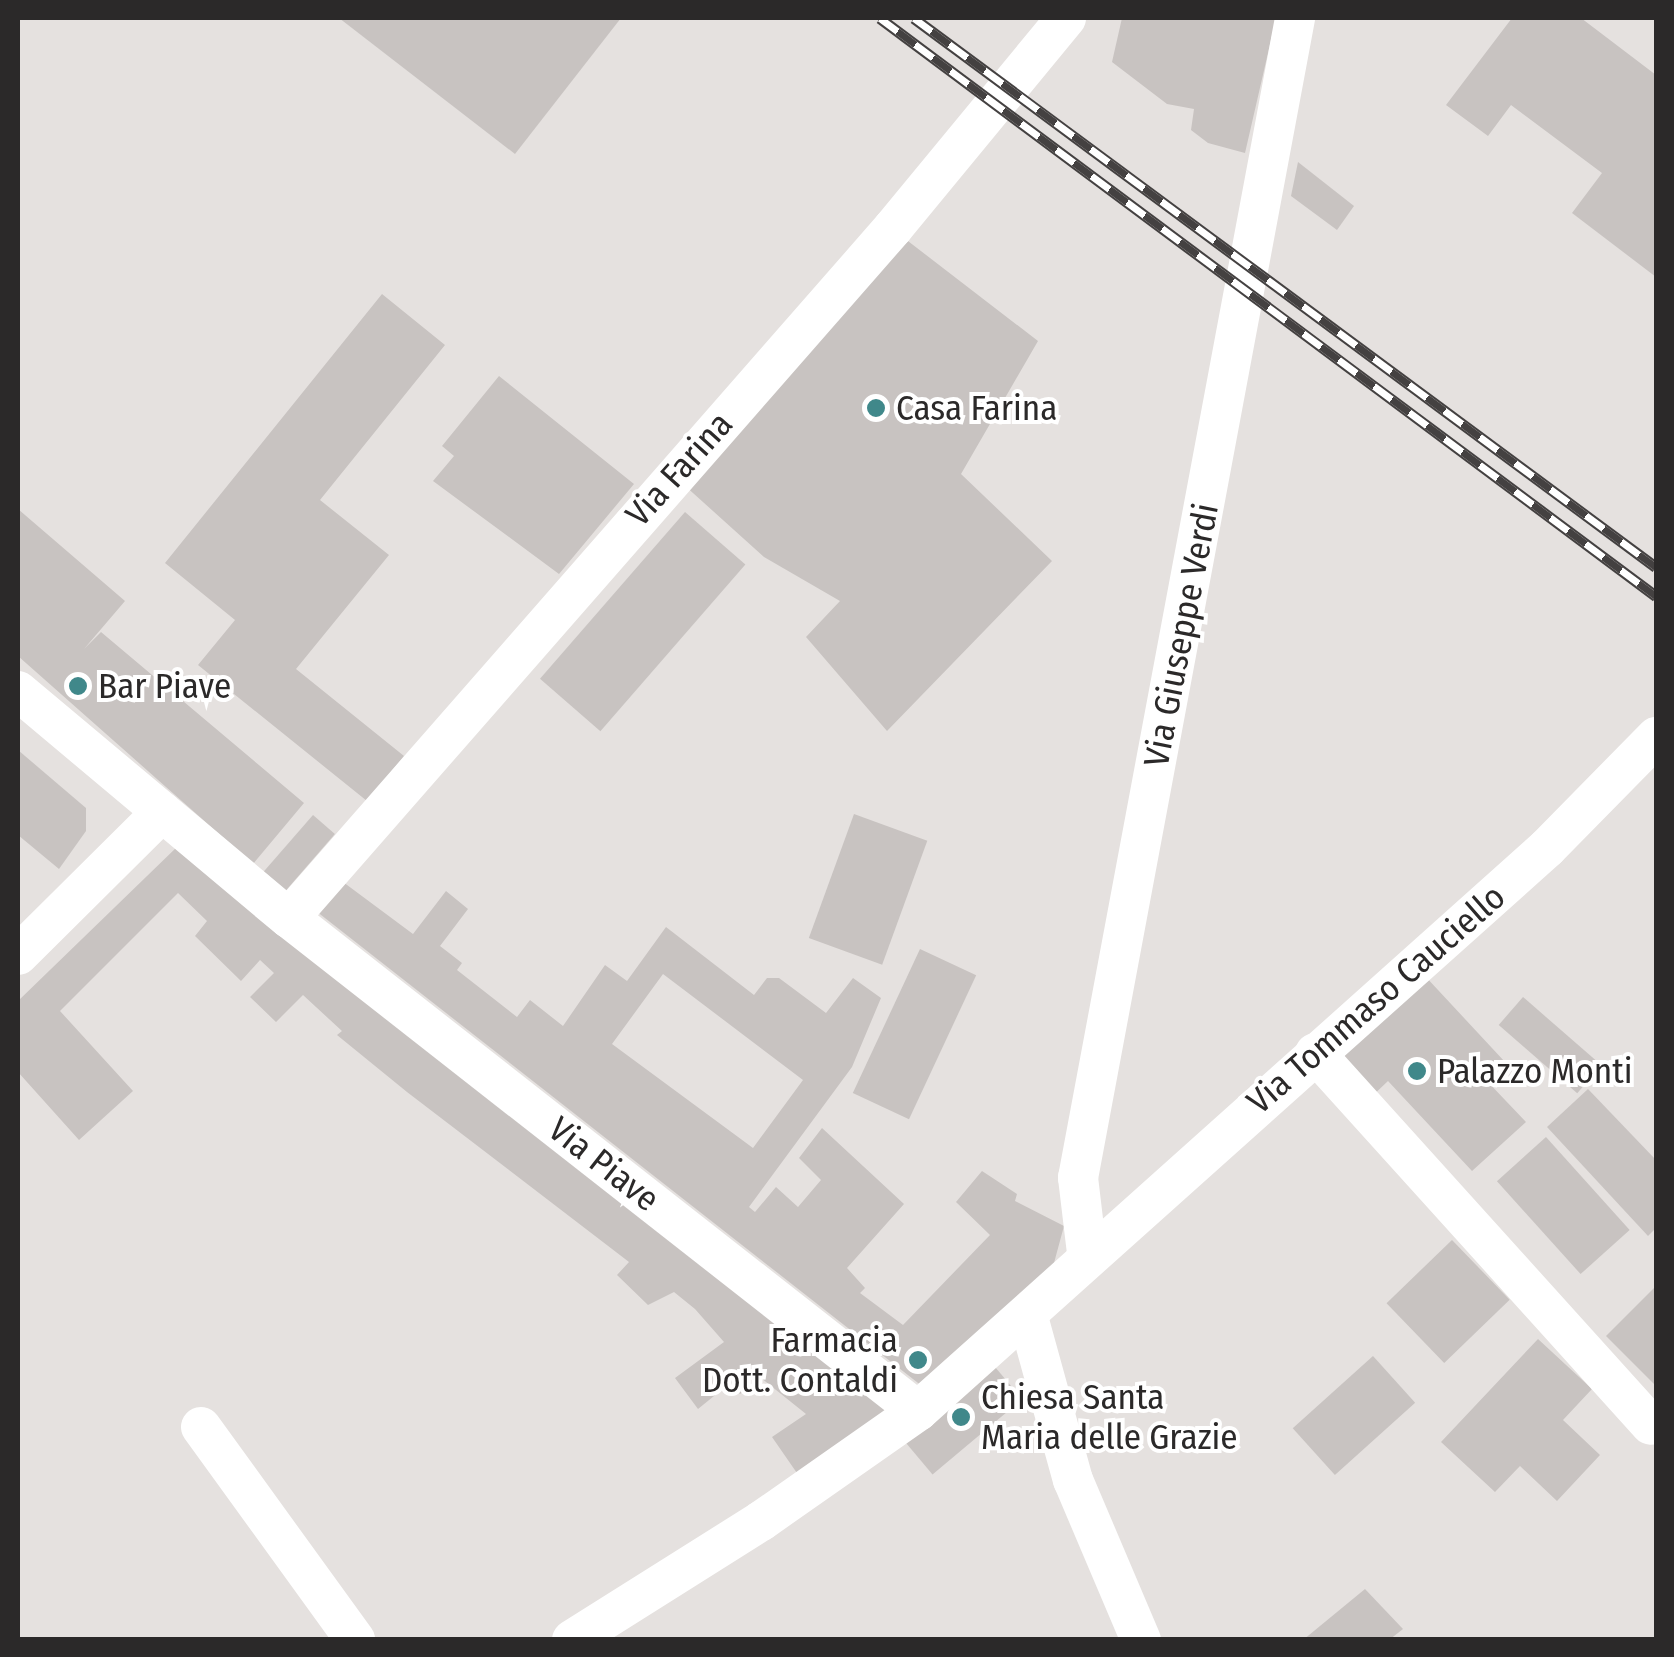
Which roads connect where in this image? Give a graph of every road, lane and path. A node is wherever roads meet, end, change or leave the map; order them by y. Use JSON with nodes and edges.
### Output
{"nodes":[{"id":1,"x":1066,"y":18,"type":"edge"},
{"id":2,"x":1295,"y":18,"type":"edge"},
{"id":3,"x":18,"y":691,"type":"edge"},
{"id":4,"x":1656,"y":737,"type":"edge"},
{"id":5,"x":162,"y":812,"type":"junction"},
{"id":6,"x":289,"y":918,"type":"junction"},
{"id":7,"x":18,"y":955,"type":"edge"},
{"id":8,"x":1315,"y":1053,"type":"junction"},
{"id":9,"x":1088,"y":1253,"type":"junction"},
{"id":10,"x":1028,"y":1317,"type":"junction"},
{"id":11,"x":918,"y":1411,"type":"junction"},
{"id":12,"x":1651,"y":1425,"type":"dead end"},
{"id":13,"x":200,"y":1427,"type":"dead end"},
{"id":14,"x":355,"y":1640,"type":"edge"},
{"id":15,"x":572,"y":1640,"type":"edge"},
{"id":16,"x":1142,"y":1640,"type":"edge"}],
"edges":[{"from":1,"to":6,"type":"street","name":"Via Farina"},
{"from":2,"to":9,"type":"street","name":"Via Giuseppe Verdi"},
{"from":3,"to":5,"type":"street","name":"Via Piave"},
{"from":4,"to":8,"type":"street","name":"Via Tommaso Cauciello"},
{"from":5,"to":6,"type":"street","name":"Via Piave"},
{"from":5,"to":7,"type":"street"},
{"from":6,"to":11,"type":"street","name":"Via Piave"},
{"from":8,"to":9,"type":"street","name":"Via Tommaso Cauciello"},
{"from":8,"to":12,"type":"street"},
{"from":9,"to":10,"type":"street","name":"Via Tommaso Cauciello"},
{"from":10,"to":11,"type":"street","name":"Via Tommaso Cauciello"},
{"from":10,"to":16,"type":"street"},
{"from":11,"to":15,"type":"street","name":"Via Tommaso Cauciello"},
{"from":13,"to":14,"type":"street"}]}
